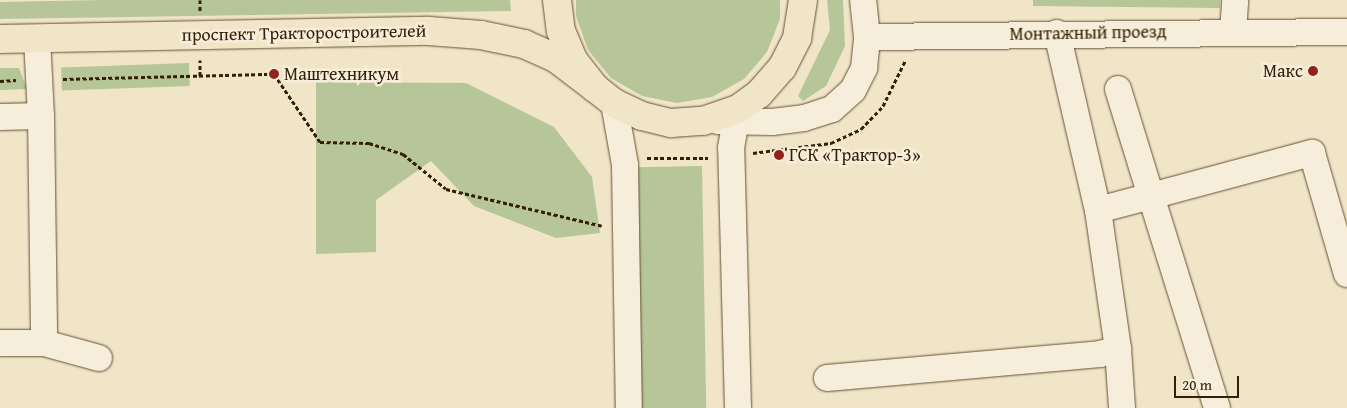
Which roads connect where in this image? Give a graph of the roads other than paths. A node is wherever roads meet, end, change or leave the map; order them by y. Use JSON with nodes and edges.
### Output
{"nodes":[{"id":1,"x":557,"y":0,"type":"edge"},
{"id":2,"x":803,"y":0,"type":"edge"},
{"id":3,"x":863,"y":0,"type":"edge"},
{"id":4,"x":1235,"y":0,"type":"edge"},
{"id":5,"x":1233,"y":32,"type":"junction"},
{"id":6,"x":1347,"y":32,"type":"edge"},
{"id":7,"x":1057,"y":33,"type":"junction"},
{"id":8,"x":867,"y":37,"type":"junction"},
{"id":9,"x":37,"y":38,"type":"junction"},
{"id":10,"x":0,"y":39,"type":"edge"},
{"id":11,"x":1118,"y":89,"type":"dead end"},
{"id":12,"x":605,"y":96,"type":"junction"},
{"id":13,"x":736,"y":115,"type":"junction"},
{"id":14,"x":41,"y":116,"type":"junction"},
{"id":15,"x":0,"y":117,"type":"edge"},
{"id":16,"x":1151,"y":196,"type":"junction"},
{"id":17,"x":1098,"y":210,"type":"junction"},
{"id":18,"x":1347,"y":274,"type":"edge"},
{"id":19,"x":0,"y":343,"type":"edge"},
{"id":20,"x":44,"y":343,"type":"junction"},
{"id":21,"x":1118,"y":349,"type":"junction"},
{"id":22,"x":99,"y":358,"type":"dead end"},
{"id":23,"x":827,"y":378,"type":"dead end"},
{"id":24,"x":629,"y":408,"type":"edge"},
{"id":25,"x":738,"y":408,"type":"edge"},
{"id":26,"x":1122,"y":408,"type":"edge"},
{"id":27,"x":1217,"y":408,"type":"edge"}],
"edges":[{"from":1,"to":12,"type":"main road"},
{"from":2,"to":13,"type":"main road"},
{"from":3,"to":8,"type":"street"},
{"from":4,"to":5,"type":"street"},
{"from":5,"to":6,"type":"street","name":"Монтажный проезд"},
{"from":5,"to":7,"type":"street","name":"Монтажный проезд"},
{"from":7,"to":8,"type":"street","name":"Монтажный проезд"},
{"from":7,"to":17,"type":"street"},
{"from":8,"to":13,"type":"street"},
{"from":9,"to":10,"type":"main road","name":"проспект Тракторостроителей"},
{"from":9,"to":12,"type":"main road","name":"проспект Тракторостроителей"},
{"from":9,"to":14,"type":"street"},
{"from":11,"to":16,"type":"street"},
{"from":12,"to":13,"type":"main road"},
{"from":12,"to":24,"type":"street"},
{"from":13,"to":25,"type":"street"},
{"from":14,"to":15,"type":"street"},
{"from":14,"to":20,"type":"street"},
{"from":16,"to":17,"type":"street"},
{"from":16,"to":18,"type":"street"},
{"from":16,"to":27,"type":"street"},
{"from":17,"to":21,"type":"street"},
{"from":19,"to":20,"type":"street"},
{"from":20,"to":22,"type":"street"},
{"from":21,"to":23,"type":"street"},
{"from":21,"to":26,"type":"street"}]}
